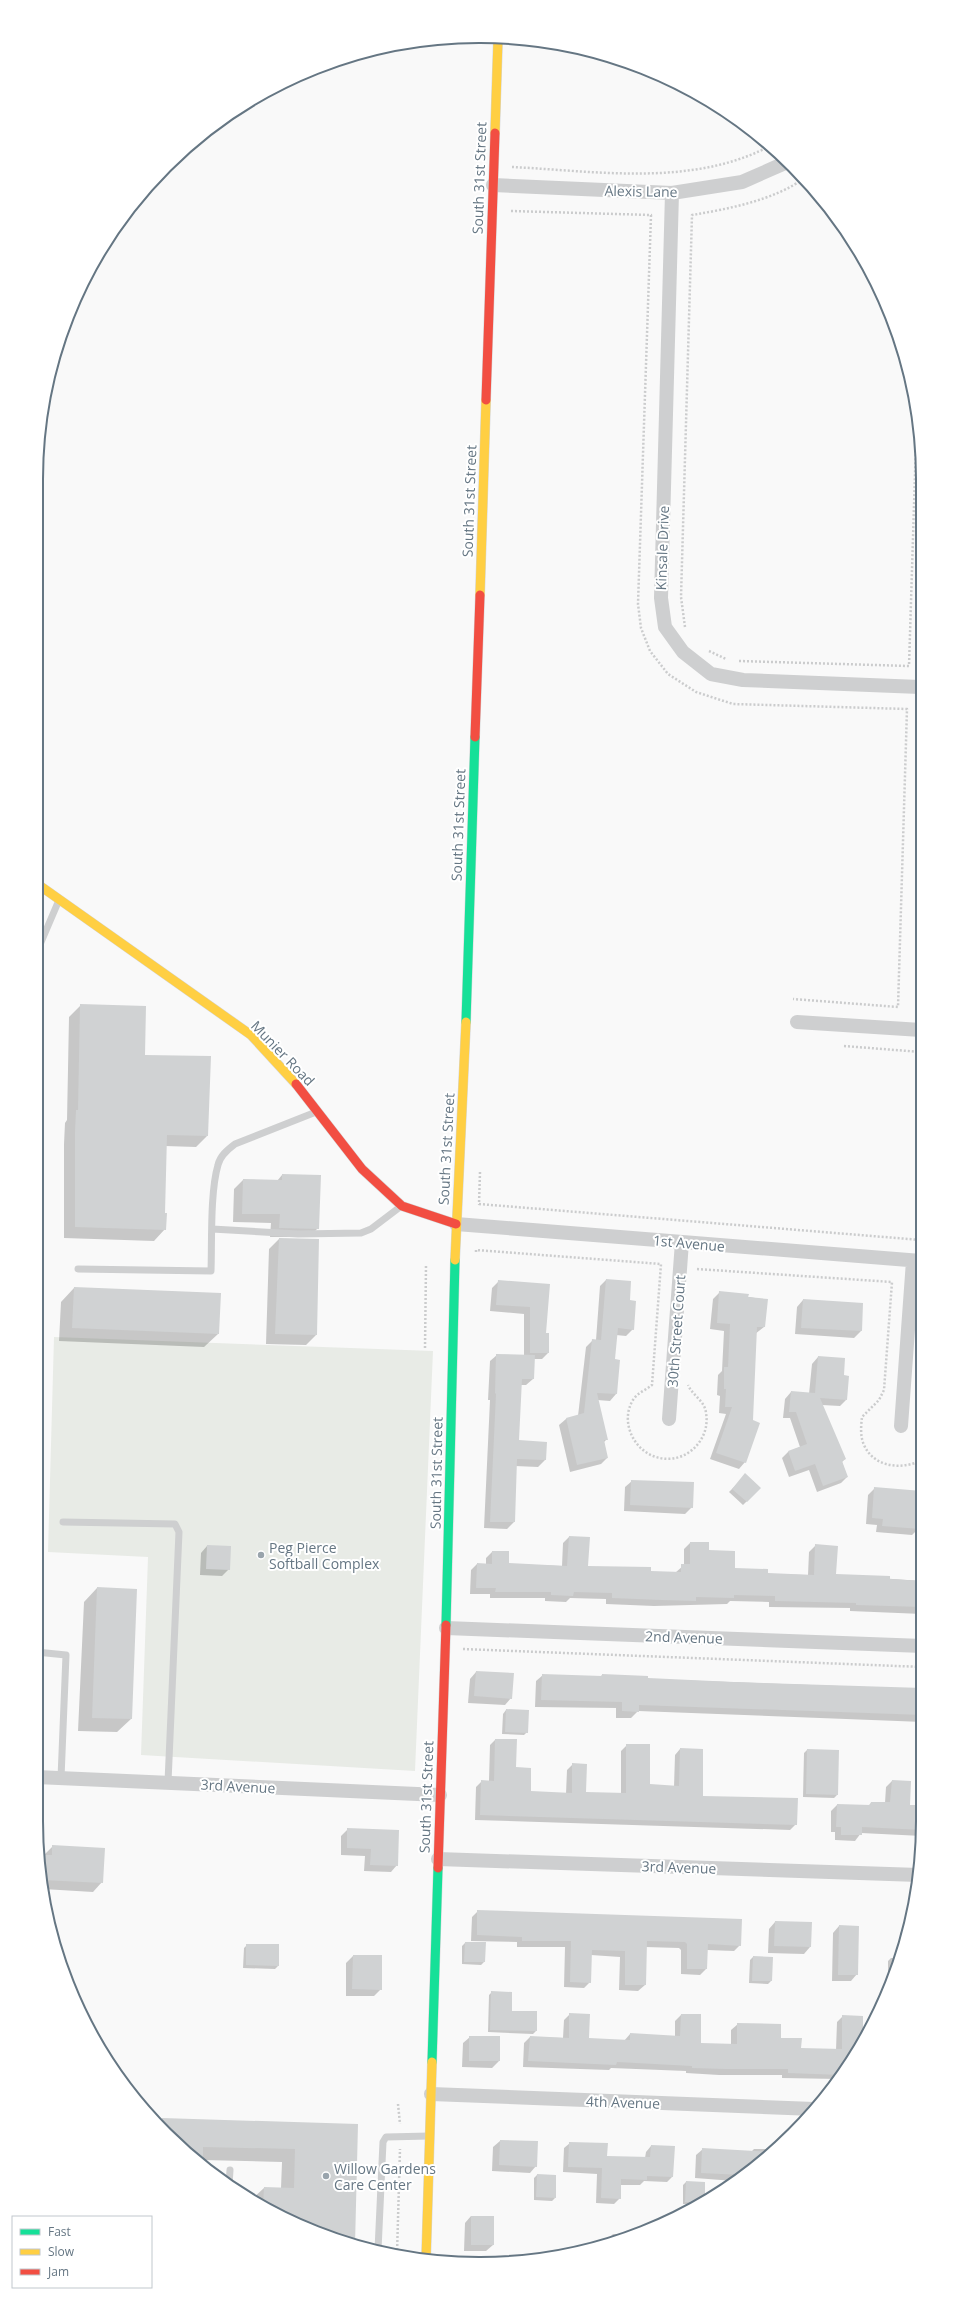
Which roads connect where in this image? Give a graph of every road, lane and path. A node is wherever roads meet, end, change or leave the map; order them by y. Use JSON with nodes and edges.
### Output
{"nodes":[{"id":1,"x":498,"y":44,"type":"edge"},
{"id":2,"x":764,"y":149,"type":"edge"},
{"id":3,"x":781,"y":165,"type":"edge"},
{"id":4,"x":512,"y":167,"type":"dead end"},
{"id":5,"x":798,"y":181,"type":"edge"},
{"id":6,"x":493,"y":185,"type":"junction"},
{"id":7,"x":672,"y":193,"type":"junction"},
{"id":8,"x":510,"y":219,"type":"dead end"},
{"id":9,"x":915,"y":462,"type":"edge"},
{"id":10,"x":686,"y":630,"type":"dead end"},
{"id":11,"x":702,"y":647,"type":"dead end"},
{"id":12,"x":730,"y":661,"type":"dead end"},
{"id":13,"x":738,"y":661,"type":"dead end"},
{"id":14,"x":916,"y":687,"type":"edge"},
{"id":15,"x":43,"y":888,"type":"edge"},
{"id":16,"x":60,"y":900,"type":"junction"},
{"id":17,"x":43,"y":938,"type":"edge"},
{"id":18,"x":793,"y":999,"type":"dead end"},
{"id":19,"x":798,"y":1022,"type":"dead end"},
{"id":20,"x":916,"y":1030,"type":"edge"},
{"id":21,"x":844,"y":1046,"type":"dead end"},
{"id":22,"x":916,"y":1052,"type":"edge"},
{"id":23,"x":318,"y":1112,"type":"junction"},
{"id":24,"x":480,"y":1165,"type":"dead end"},
{"id":25,"x":402,"y":1206,"type":"junction"},
{"id":26,"x":456,"y":1224,"type":"junction"},
{"id":27,"x":212,"y":1229,"type":"junction"},
{"id":28,"x":916,"y":1240,"type":"edge"},
{"id":29,"x":682,"y":1242,"type":"junction"},
{"id":30,"x":476,"y":1258,"type":"dead end"},
{"id":31,"x":916,"y":1261,"type":"edge"},
{"id":32,"x":426,"y":1265,"type":"dead end"},
{"id":33,"x":78,"y":1269,"type":"dead end"},
{"id":34,"x":916,"y":1271,"type":"edge"},
{"id":35,"x":697,"y":1275,"type":"dead end"},
{"id":36,"x":425,"y":1348,"type":"dead end"},
{"id":37,"x":689,"y":1378,"type":"dead end"},
{"id":38,"x":669,"y":1419,"type":"dead end"},
{"id":39,"x":901,"y":1426,"type":"dead end"},
{"id":40,"x":916,"y":1463,"type":"edge"},
{"id":41,"x":64,"y":1522,"type":"dead end"},
{"id":42,"x":446,"y":1628,"type":"junction"},
{"id":43,"x":916,"y":1646,"type":"edge"},
{"id":44,"x":43,"y":1653,"type":"edge"},
{"id":45,"x":463,"y":1657,"type":"dead end"},
{"id":46,"x":916,"y":1666,"type":"edge"},
{"id":47,"x":43,"y":1777,"type":"edge"},
{"id":48,"x":61,"y":1778,"type":"junction"},
{"id":49,"x":168,"y":1782,"type":"junction"},
{"id":50,"x":440,"y":1795,"type":"junction"},
{"id":51,"x":438,"y":1859,"type":"junction"},
{"id":52,"x":912,"y":1875,"type":"edge"},
{"id":53,"x":431,"y":2094,"type":"junction"},
{"id":54,"x":398,"y":2104,"type":"dead end"},
{"id":55,"x":807,"y":2109,"type":"edge"},
{"id":56,"x":400,"y":2136,"type":"junction"},
{"id":57,"x":430,"y":2136,"type":"junction"},
{"id":58,"x":230,"y":2170,"type":"dead end"},
{"id":59,"x":230,"y":2178,"type":"edge"},
{"id":60,"x":378,"y":2245,"type":"edge"},
{"id":61,"x":397,"y":2249,"type":"edge"},
{"id":62,"x":426,"y":2253,"type":"edge"}],
"edges":[{"from":1,"to":6,"type":"street","name":"South 31st Street"},
{"from":2,"to":4,"type":"path"},
{"from":3,"to":7,"type":"street","name":"Alexis Lane"},
{"from":5,"to":10,"type":"path"},
{"from":6,"to":7,"type":"street","name":"Alexis Lane"},
{"from":6,"to":26,"type":"street","name":"South 31st Street"},
{"from":7,"to":14,"type":"street","name":"Kinsale Drive"},
{"from":8,"to":18,"type":"path"},
{"from":9,"to":13,"type":"path"},
{"from":11,"to":12,"type":"path"},
{"from":15,"to":16,"type":"street","name":"Munier Road"},
{"from":16,"to":17,"type":"lane"},
{"from":16,"to":23,"type":"street","name":"Munier Road"},
{"from":19,"to":20,"type":"street"},
{"from":21,"to":22,"type":"path"},
{"from":23,"to":25,"type":"street","name":"Munier Road"},
{"from":23,"to":27,"type":"lane"},
{"from":24,"to":28,"type":"path"},
{"from":25,"to":26,"type":"street","name":"Munier Road"},
{"from":25,"to":27,"type":"lane"},
{"from":26,"to":29,"type":"street","name":"1st Avenue"},
{"from":26,"to":42,"type":"street","name":"South 31st Street"},
{"from":27,"to":33,"type":"lane"},
{"from":29,"to":31,"type":"street","name":"1st Avenue"},
{"from":29,"to":38,"type":"street","name":"30th Street Court"},
{"from":30,"to":37,"type":"path"},
{"from":32,"to":36,"type":"path"},
{"from":34,"to":39,"type":"street"},
{"from":35,"to":40,"type":"path"},
{"from":41,"to":49,"type":"lane"},
{"from":42,"to":43,"type":"street","name":"2nd Avenue"},
{"from":42,"to":50,"type":"street","name":"South 31st Street"},
{"from":44,"to":48,"type":"lane"},
{"from":45,"to":46,"type":"path"},
{"from":47,"to":48,"type":"street","name":"3rd Avenue"},
{"from":48,"to":49,"type":"street","name":"3rd Avenue"},
{"from":49,"to":50,"type":"street","name":"3rd Avenue"},
{"from":50,"to":51,"type":"street","name":"South 31st Street"},
{"from":51,"to":52,"type":"street","name":"3rd Avenue"},
{"from":51,"to":53,"type":"street","name":"South 31st Street"},
{"from":53,"to":55,"type":"street","name":"4th Avenue"},
{"from":53,"to":57,"type":"street","name":"South 31st Street"},
{"from":54,"to":56,"type":"path"},
{"from":56,"to":57,"type":"lane"},
{"from":56,"to":60,"type":"lane"},
{"from":56,"to":61,"type":"path"},
{"from":57,"to":62,"type":"street","name":"South 31st Street"},
{"from":58,"to":59,"type":"lane"}]}
